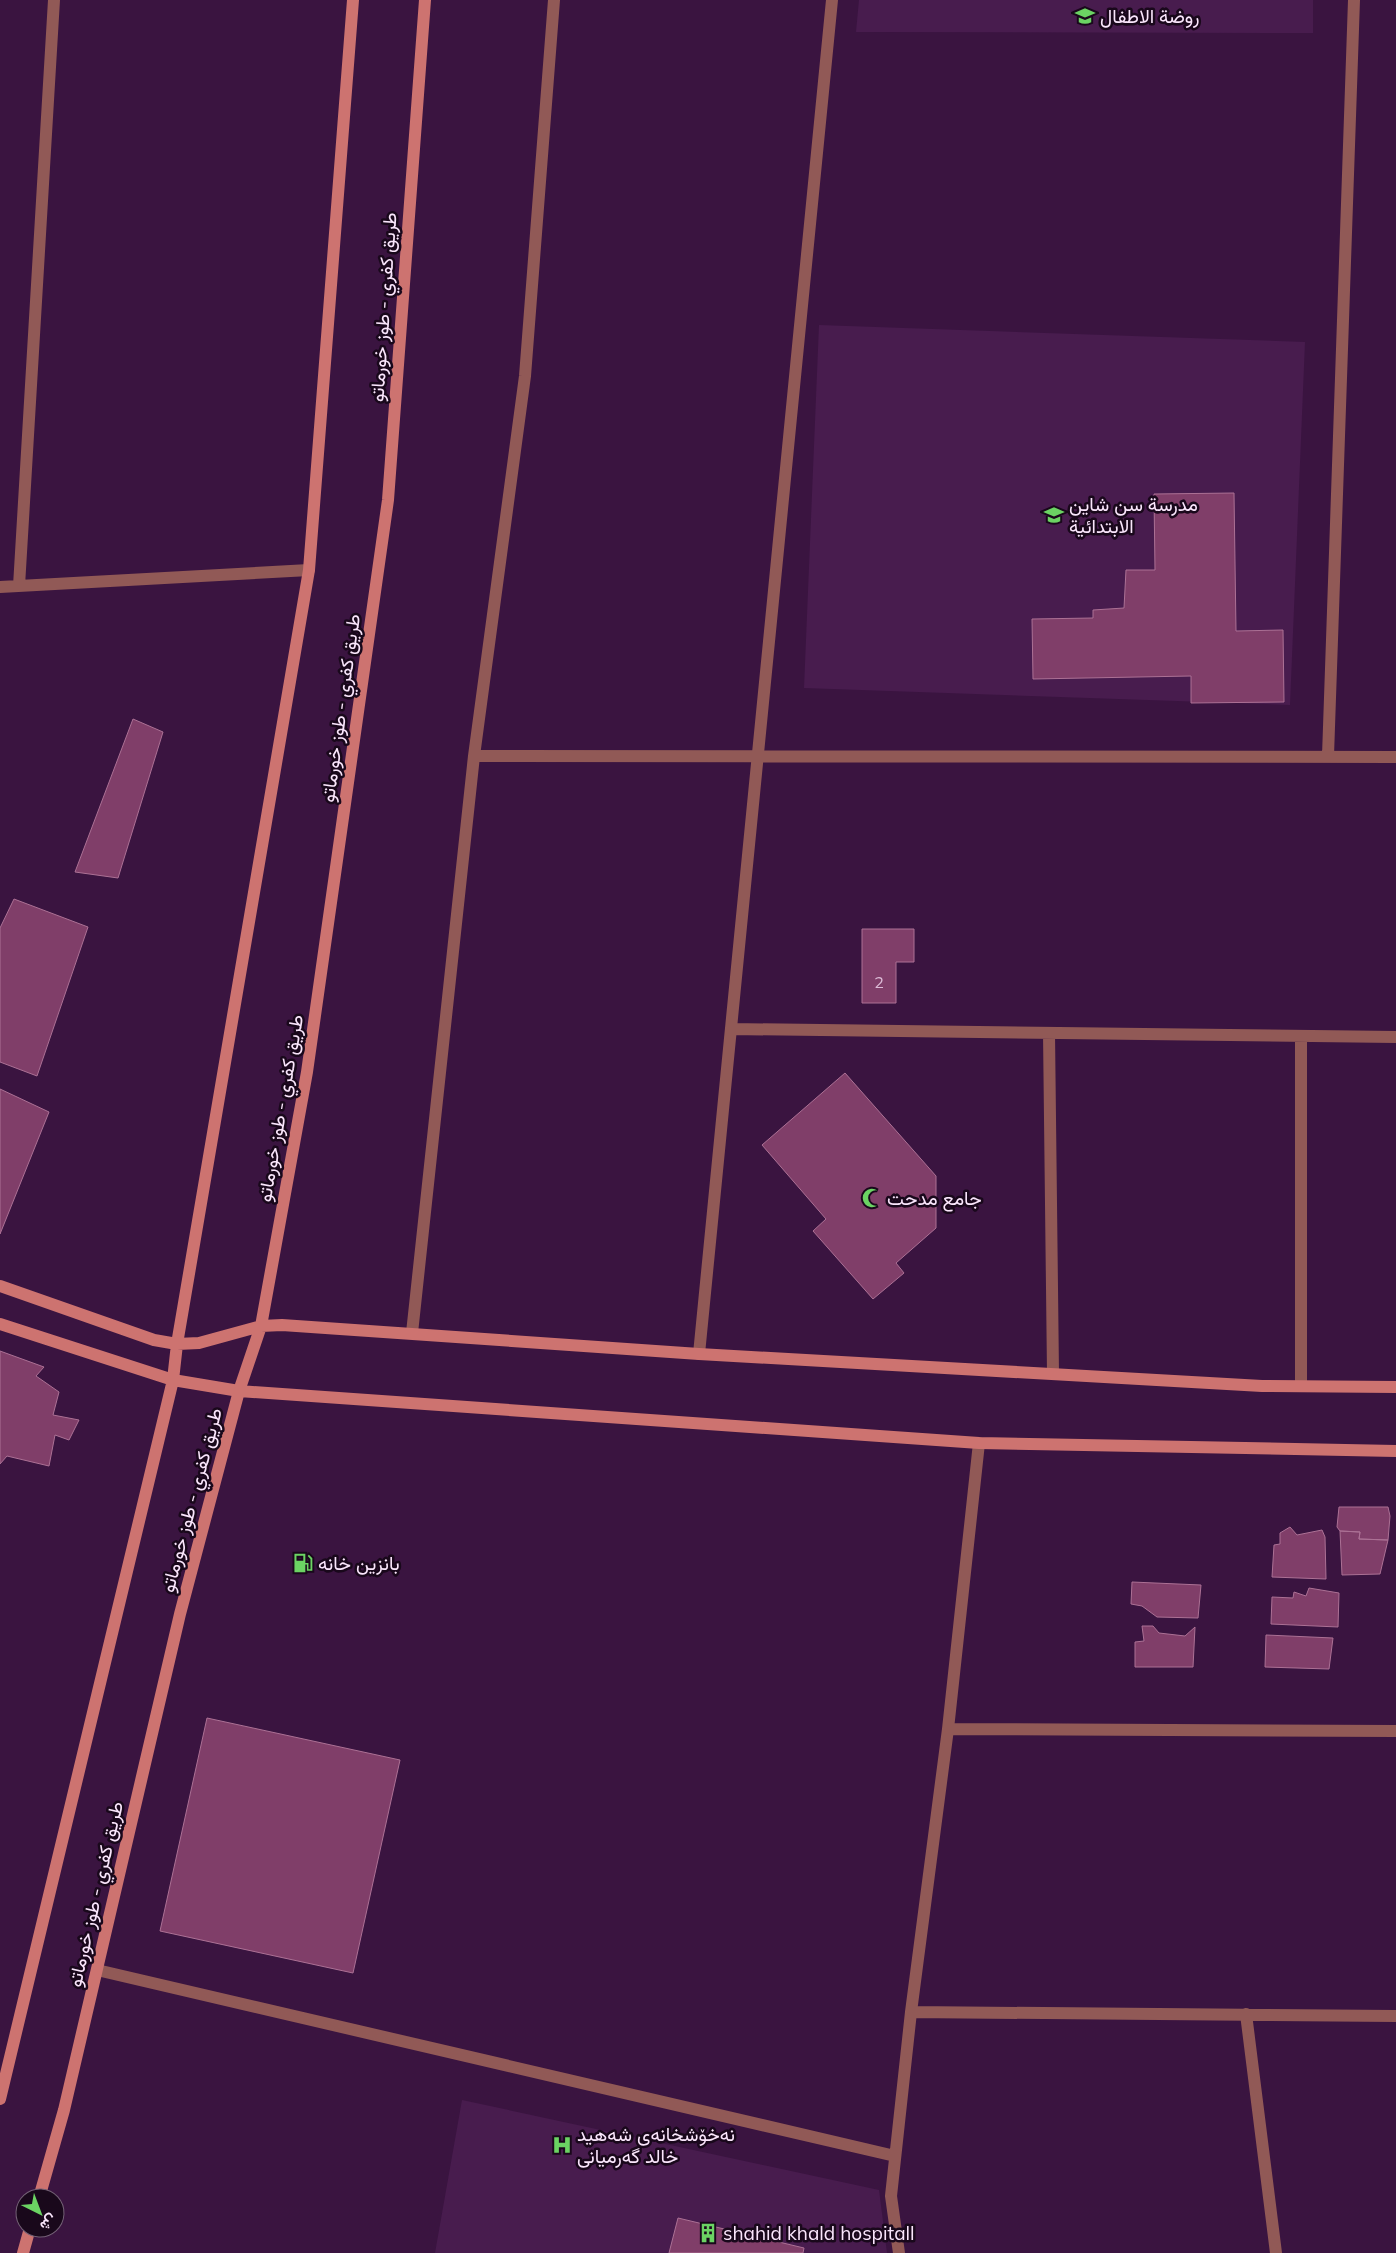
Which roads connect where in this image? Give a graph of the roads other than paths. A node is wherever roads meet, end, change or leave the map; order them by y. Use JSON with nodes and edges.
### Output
{"nodes":[{"id":1,"x":54,"y":0,"type":"edge"},
{"id":2,"x":353,"y":0,"type":"edge"},
{"id":3,"x":425,"y":0,"type":"edge"},
{"id":4,"x":554,"y":0,"type":"edge"},
{"id":5,"x":832,"y":0,"type":"edge"},
{"id":6,"x":1354,"y":0,"type":"edge"},
{"id":7,"x":309,"y":570,"type":"junction"},
{"id":8,"x":19,"y":586,"type":"junction"},
{"id":9,"x":0,"y":587,"type":"edge"},
{"id":10,"x":474,"y":756,"type":"junction"},
{"id":11,"x":1328,"y":756,"type":"junction"},
{"id":12,"x":1396,"y":757,"type":"edge"},
{"id":13,"x":758,"y":758,"type":"junction"},
{"id":14,"x":731,"y":1029,"type":"junction"},
{"id":15,"x":1049,"y":1033,"type":"junction"},
{"id":16,"x":1300,"y":1036,"type":"junction"},
{"id":17,"x":1396,"y":1037,"type":"edge"},
{"id":18,"x":0,"y":1286,"type":"edge"},
{"id":19,"x":0,"y":1324,"type":"edge"},
{"id":20,"x":261,"y":1326,"type":"junction"},
{"id":21,"x":412,"y":1333,"type":"junction"},
{"id":22,"x":177,"y":1344,"type":"junction"},
{"id":23,"x":699,"y":1354,"type":"junction"},
{"id":24,"x":1053,"y":1373,"type":"junction"},
{"id":25,"x":173,"y":1380,"type":"junction"},
{"id":26,"x":1301,"y":1386,"type":"junction"},
{"id":27,"x":1396,"y":1387,"type":"edge"},
{"id":28,"x":239,"y":1391,"type":"junction"},
{"id":29,"x":979,"y":1443,"type":"junction"},
{"id":30,"x":1396,"y":1451,"type":"edge"},
{"id":31,"x":948,"y":1729,"type":"junction"},
{"id":32,"x":1396,"y":1731,"type":"edge"},
{"id":33,"x":97,"y":1970,"type":"junction"},
{"id":34,"x":911,"y":2012,"type":"junction"},
{"id":35,"x":1246,"y":2014,"type":"junction"},
{"id":36,"x":1396,"y":2016,"type":"edge"},
{"id":37,"x":0,"y":2099,"type":"edge"},
{"id":38,"x":895,"y":2156,"type":"junction"},
{"id":39,"x":42,"y":2188,"type":"edge"},
{"id":40,"x":27,"y":2238,"type":"edge"},
{"id":41,"x":23,"y":2253,"type":"edge"},
{"id":42,"x":899,"y":2253,"type":"edge"},
{"id":43,"x":1276,"y":2253,"type":"edge"}],
"edges":[{"from":1,"to":8,"type":"street"},
{"from":2,"to":7,"type":"main road"},
{"from":3,"to":20,"type":"main road","name":"طريق كفري - طوز خورماتو"},
{"from":4,"to":10,"type":"street"},
{"from":5,"to":13,"type":"street"},
{"from":6,"to":11,"type":"street"},
{"from":7,"to":8,"type":"street"},
{"from":7,"to":22,"type":"main road"},
{"from":8,"to":9,"type":"street"},
{"from":10,"to":13,"type":"street"},
{"from":10,"to":21,"type":"street"},
{"from":11,"to":12,"type":"street"},
{"from":11,"to":13,"type":"street"},
{"from":13,"to":14,"type":"street"},
{"from":14,"to":15,"type":"street"},
{"from":14,"to":23,"type":"street"},
{"from":15,"to":16,"type":"street"},
{"from":15,"to":24,"type":"street"},
{"from":16,"to":17,"type":"street"},
{"from":16,"to":26,"type":"street"},
{"from":18,"to":22,"type":"main road"},
{"from":19,"to":25,"type":"main road"},
{"from":20,"to":21,"type":"main road"},
{"from":20,"to":22,"type":"main road"},
{"from":20,"to":28,"type":"main road","name":"طريق كفري - طوز خورماتو"},
{"from":21,"to":23,"type":"main road"},
{"from":22,"to":25,"type":"main road"},
{"from":23,"to":24,"type":"main road"},
{"from":24,"to":26,"type":"main road"},
{"from":25,"to":28,"type":"main road"},
{"from":25,"to":37,"type":"main road"},
{"from":26,"to":27,"type":"main road"},
{"from":28,"to":29,"type":"main road"},
{"from":28,"to":33,"type":"main road","name":"طريق كفري - طوز خورماتو"},
{"from":29,"to":30,"type":"main road"},
{"from":29,"to":31,"type":"street"},
{"from":31,"to":32,"type":"street"},
{"from":31,"to":34,"type":"street"},
{"from":33,"to":38,"type":"street"},
{"from":33,"to":39,"type":"main road","name":"طريق كفري - طوز خورماتو"},
{"from":34,"to":35,"type":"street"},
{"from":34,"to":38,"type":"street"},
{"from":35,"to":36,"type":"street"},
{"from":35,"to":43,"type":"street"},
{"from":38,"to":42,"type":"street"},
{"from":40,"to":41,"type":"main road"}]}
